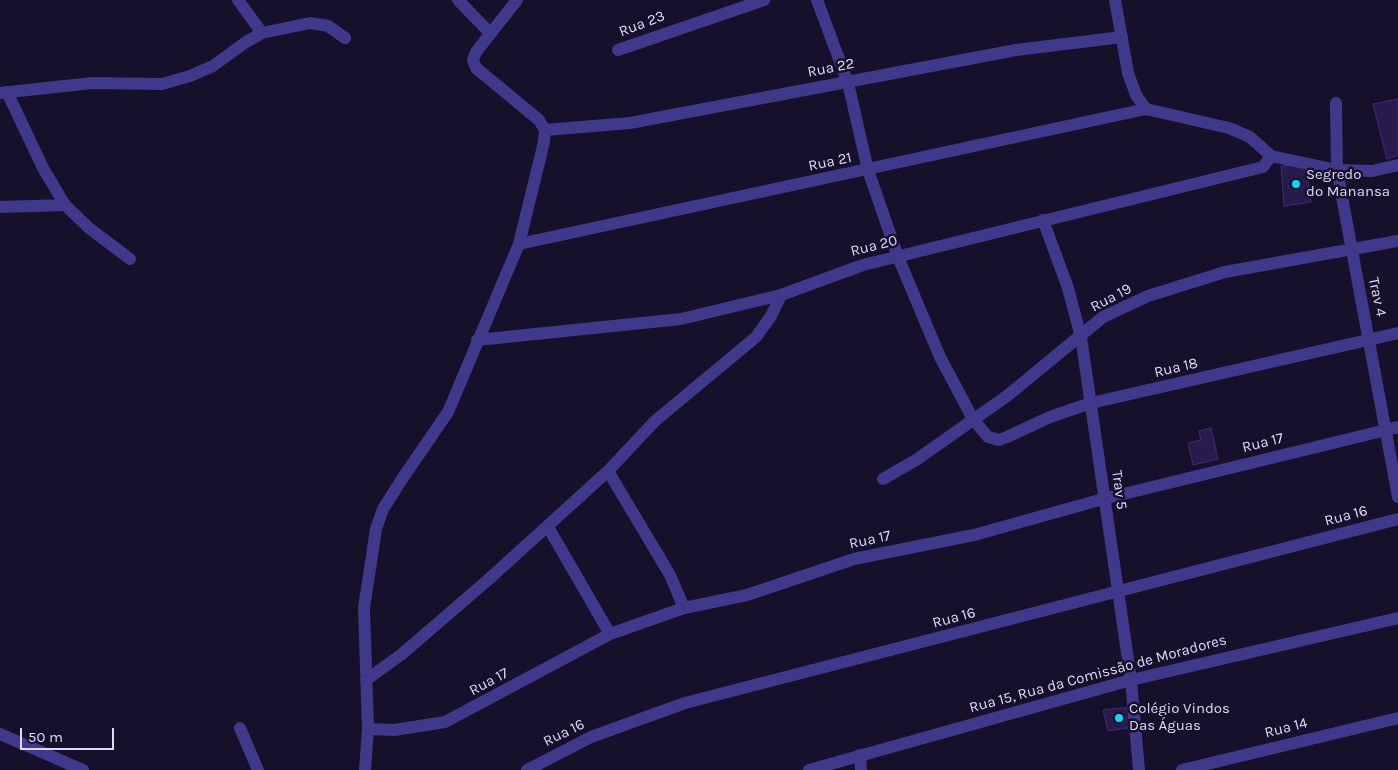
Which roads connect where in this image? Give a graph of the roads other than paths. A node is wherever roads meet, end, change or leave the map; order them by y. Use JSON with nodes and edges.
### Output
{"nodes":[{"id":1,"x":238,"y":0,"type":"edge"},
{"id":2,"x":458,"y":0,"type":"edge"},
{"id":3,"x":517,"y":0,"type":"edge"},
{"id":4,"x":764,"y":0,"type":"edge"},
{"id":5,"x":818,"y":0,"type":"edge"},
{"id":6,"x":1115,"y":0,"type":"edge"},
{"id":7,"x":262,"y":33,"type":"junction"},
{"id":8,"x":490,"y":33,"type":"junction"},
{"id":9,"x":1122,"y":37,"type":"junction"},
{"id":10,"x":344,"y":38,"type":"dead end"},
{"id":11,"x":618,"y":50,"type":"dead end"},
{"id":12,"x":848,"y":83,"type":"junction"},
{"id":13,"x":3,"y":93,"type":"edge"},
{"id":14,"x":1336,"y":103,"type":"dead end"},
{"id":15,"x":1146,"y":108,"type":"junction"},
{"id":16,"x":546,"y":130,"type":"junction"},
{"id":17,"x":1272,"y":156,"type":"junction"},
{"id":18,"x":1398,"y":165,"type":"edge"},
{"id":19,"x":868,"y":170,"type":"junction"},
{"id":20,"x":1337,"y":170,"type":"junction"},
{"id":21,"x":66,"y":205,"type":"junction"},
{"id":22,"x":0,"y":207,"type":"edge"},
{"id":23,"x":1043,"y":220,"type":"junction"},
{"id":24,"x":1398,"y":241,"type":"edge"},
{"id":25,"x":519,"y":244,"type":"junction"},
{"id":26,"x":1351,"y":251,"type":"junction"},
{"id":27,"x":898,"y":257,"type":"junction"},
{"id":28,"x":130,"y":259,"type":"dead end"},
{"id":29,"x":781,"y":294,"type":"junction"},
{"id":30,"x":1398,"y":333,"type":"edge"},
{"id":31,"x":1080,"y":337,"type":"junction"},
{"id":32,"x":477,"y":340,"type":"junction"},
{"id":33,"x":1370,"y":340,"type":"junction"},
{"id":34,"x":1091,"y":403,"type":"junction"},
{"id":35,"x":973,"y":419,"type":"junction"},
{"id":36,"x":1392,"y":428,"type":"edge"},
{"id":37,"x":608,"y":470,"type":"junction"},
{"id":38,"x":883,"y":479,"type":"dead end"},
{"id":39,"x":1398,"y":497,"type":"edge"},
{"id":40,"x":1104,"y":499,"type":"junction"},
{"id":41,"x":1398,"y":519,"type":"edge"},
{"id":42,"x":548,"y":527,"type":"junction"},
{"id":43,"x":1118,"y":592,"type":"junction"},
{"id":44,"x":684,"y":608,"type":"junction"},
{"id":45,"x":1398,"y":618,"type":"edge"},
{"id":46,"x":610,"y":634,"type":"junction"},
{"id":47,"x":366,"y":680,"type":"junction"},
{"id":48,"x":1132,"y":680,"type":"junction"},
{"id":49,"x":1398,"y":718,"type":"edge"},
{"id":50,"x":240,"y":728,"type":"dead end"},
{"id":51,"x":368,"y":729,"type":"junction"},
{"id":52,"x":0,"y":734,"type":"edge"},
{"id":53,"x":860,"y":755,"type":"junction"},
{"id":54,"x":83,"y":770,"type":"edge"},
{"id":55,"x":258,"y":770,"type":"edge"},
{"id":56,"x":365,"y":770,"type":"edge"},
{"id":57,"x":527,"y":770,"type":"edge"},
{"id":58,"x":809,"y":770,"type":"edge"},
{"id":59,"x":861,"y":770,"type":"edge"},
{"id":60,"x":1139,"y":770,"type":"edge"},
{"id":61,"x":1182,"y":770,"type":"edge"}],
"edges":[{"from":1,"to":7,"type":"street"},
{"from":2,"to":8,"type":"street"},
{"from":3,"to":8,"type":"street"},
{"from":4,"to":11,"type":"street","name":"Rua 23"},
{"from":5,"to":12,"type":"street","name":"Rua 18"},
{"from":6,"to":9,"type":"street"},
{"from":7,"to":10,"type":"street"},
{"from":7,"to":13,"type":"street"},
{"from":8,"to":16,"type":"street"},
{"from":9,"to":12,"type":"street","name":"Rua 22"},
{"from":9,"to":15,"type":"street"},
{"from":12,"to":16,"type":"street","name":"Rua 22"},
{"from":12,"to":19,"type":"street","name":"Rua 18"},
{"from":13,"to":21,"type":"street"},
{"from":14,"to":20,"type":"street","name":"Trav 4"},
{"from":15,"to":17,"type":"street"},
{"from":15,"to":19,"type":"street","name":"Rua 21"},
{"from":16,"to":25,"type":"street"},
{"from":17,"to":20,"type":"street"},
{"from":17,"to":23,"type":"street","name":"Rua 20"},
{"from":18,"to":20,"type":"street"},
{"from":19,"to":25,"type":"street","name":"Rua 21"},
{"from":19,"to":27,"type":"street","name":"Rua 18"},
{"from":20,"to":26,"type":"street","name":"Trav 4"},
{"from":21,"to":22,"type":"street"},
{"from":21,"to":28,"type":"street"},
{"from":23,"to":27,"type":"street","name":"Rua 20"},
{"from":23,"to":31,"type":"street","name":"Trav 5"},
{"from":24,"to":26,"type":"street","name":"Rua 19"},
{"from":25,"to":32,"type":"street"},
{"from":26,"to":31,"type":"street","name":"Rua 19"},
{"from":26,"to":33,"type":"street","name":"Trav 4"},
{"from":27,"to":29,"type":"street","name":"Rua 20"},
{"from":27,"to":35,"type":"street","name":"Rua 18"},
{"from":29,"to":32,"type":"street","name":"Rua 20"},
{"from":29,"to":37,"type":"street"},
{"from":30,"to":33,"type":"street","name":"Rua 18"},
{"from":31,"to":34,"type":"street","name":"Trav 5"},
{"from":31,"to":35,"type":"street","name":"Rua 19"},
{"from":32,"to":47,"type":"street"},
{"from":33,"to":34,"type":"street","name":"Rua 18"},
{"from":33,"to":36,"type":"street","name":"Trav 4"},
{"from":34,"to":35,"type":"street","name":"Rua 18"},
{"from":34,"to":40,"type":"street","name":"Trav 5"},
{"from":35,"to":38,"type":"street","name":"Rua 19"},
{"from":36,"to":39,"type":"street","name":"Trav 4"},
{"from":36,"to":40,"type":"street","name":"Rua 17"},
{"from":37,"to":42,"type":"street"},
{"from":37,"to":44,"type":"street"},
{"from":40,"to":43,"type":"street","name":"Trav 5"},
{"from":40,"to":44,"type":"street","name":"Rua 17"},
{"from":41,"to":43,"type":"street","name":"Rua 16"},
{"from":42,"to":46,"type":"street"},
{"from":42,"to":47,"type":"street"},
{"from":43,"to":48,"type":"street","name":"Trav 5"},
{"from":43,"to":57,"type":"street","name":"Rua 16"},
{"from":44,"to":46,"type":"street","name":"Rua 17"},
{"from":45,"to":48,"type":"street","name":"Rua 15, Rua da Comissão de Moradores"},
{"from":46,"to":51,"type":"street","name":"Rua 17"},
{"from":47,"to":51,"type":"street"},
{"from":48,"to":53,"type":"street","name":"Rua 15, Rua da Comissão de Moradores"},
{"from":48,"to":60,"type":"street","name":"Trav 5"},
{"from":49,"to":61,"type":"street","name":"Rua 14"},
{"from":50,"to":55,"type":"street"},
{"from":51,"to":56,"type":"street"},
{"from":52,"to":54,"type":"street"},
{"from":53,"to":58,"type":"street","name":"Rua 15, Rua da Comissão de Moradores"},
{"from":53,"to":59,"type":"street"}]}
